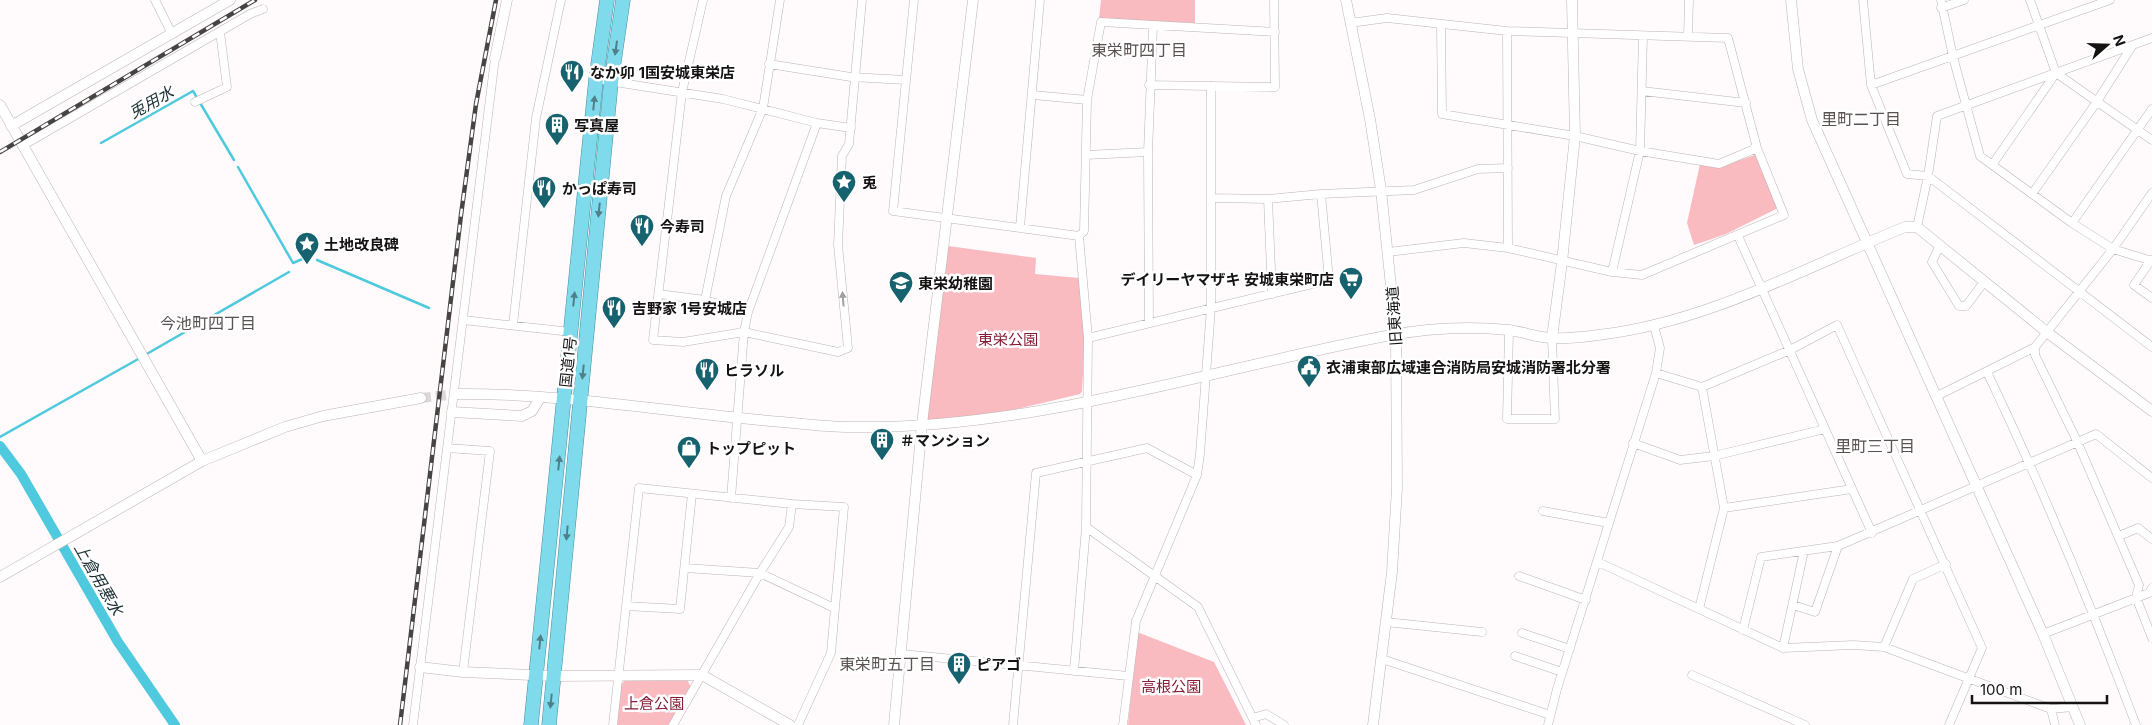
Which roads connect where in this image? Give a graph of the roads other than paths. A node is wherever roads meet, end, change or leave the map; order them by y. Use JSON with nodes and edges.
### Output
{"nodes":[{"id":1,"x":155,"y":0,"type":"edge"},
{"id":2,"x":230,"y":0,"type":"edge"},
{"id":3,"x":508,"y":0,"type":"edge"},
{"id":4,"x":561,"y":0,"type":"edge"},
{"id":5,"x":607,"y":0,"type":"edge"},
{"id":6,"x":623,"y":0,"type":"edge"},
{"id":7,"x":703,"y":0,"type":"edge"},
{"id":8,"x":780,"y":0,"type":"edge"},
{"id":9,"x":862,"y":0,"type":"edge"},
{"id":10,"x":914,"y":0,"type":"edge"},
{"id":11,"x":973,"y":0,"type":"edge"},
{"id":12,"x":1040,"y":0,"type":"edge"},
{"id":13,"x":1274,"y":0,"type":"edge"},
{"id":14,"x":1346,"y":0,"type":"edge"},
{"id":15,"x":1572,"y":0,"type":"edge"},
{"id":16,"x":1690,"y":0,"type":"edge"},
{"id":17,"x":1791,"y":0,"type":"edge"},
{"id":18,"x":1862,"y":0,"type":"edge"},
{"id":19,"x":1964,"y":0,"type":"edge"},
{"id":20,"x":2030,"y":0,"type":"edge"},
{"id":21,"x":2110,"y":0,"type":"edge"},
{"id":22,"x":1941,"y":4,"type":"edge"},
{"id":23,"x":262,"y":9,"type":"dead end"},
{"id":24,"x":1153,"y":24,"type":"junction"},
{"id":25,"x":1350,"y":24,"type":"junction"},
{"id":26,"x":1440,"y":25,"type":"junction"},
{"id":27,"x":2038,"y":26,"type":"junction"},
{"id":28,"x":1507,"y":31,"type":"junction"},
{"id":29,"x":220,"y":32,"type":"junction"},
{"id":30,"x":1275,"y":32,"type":"junction"},
{"id":31,"x":172,"y":34,"type":"junction"},
{"id":32,"x":1573,"y":34,"type":"junction"},
{"id":33,"x":1642,"y":36,"type":"junction"},
{"id":34,"x":1688,"y":36,"type":"junction"},
{"id":35,"x":2152,"y":38,"type":"edge"},
{"id":36,"x":2132,"y":46,"type":"junction"},
{"id":37,"x":1953,"y":57,"type":"junction"},
{"id":38,"x":495,"y":58,"type":"joint"},
{"id":39,"x":769,"y":64,"type":"junction"},
{"id":40,"x":2056,"y":73,"type":"junction"},
{"id":41,"x":856,"y":76,"type":"junction"},
{"id":42,"x":596,"y":78,"type":"junction"},
{"id":43,"x":906,"y":80,"type":"junction"},
{"id":44,"x":611,"y":82,"type":"junction"},
{"id":45,"x":1150,"y":85,"type":"junction"},
{"id":46,"x":1871,"y":85,"type":"junction"},
{"id":47,"x":1211,"y":86,"type":"junction"},
{"id":48,"x":1642,"y":91,"type":"junction"},
{"id":49,"x":682,"y":92,"type":"junction"},
{"id":50,"x":1033,"y":95,"type":"junction"},
{"id":51,"x":1087,"y":100,"type":"junction"},
{"id":52,"x":195,"y":102,"type":"dead end"},
{"id":53,"x":1746,"y":103,"type":"junction"},
{"id":54,"x":2096,"y":103,"type":"junction"},
{"id":55,"x":1965,"y":104,"type":"junction"},
{"id":56,"x":0,"y":105,"type":"edge"},
{"id":57,"x":763,"y":108,"type":"junction"},
{"id":58,"x":2152,"y":109,"type":"edge"},
{"id":59,"x":817,"y":123,"type":"junction"},
{"id":60,"x":1507,"y":125,"type":"junction"},
{"id":61,"x":11,"y":126,"type":"junction"},
{"id":62,"x":851,"y":128,"type":"junction"},
{"id":63,"x":2137,"y":130,"type":"junction"},
{"id":64,"x":1575,"y":136,"type":"junction"},
{"id":65,"x":2152,"y":140,"type":"edge"},
{"id":66,"x":22,"y":146,"type":"junction"},
{"id":67,"x":1757,"y":148,"type":"junction"},
{"id":68,"x":1640,"y":151,"type":"junction"},
{"id":69,"x":1148,"y":152,"type":"junction"},
{"id":70,"x":1086,"y":154,"type":"junction"},
{"id":71,"x":1992,"y":165,"type":"junction"},
{"id":72,"x":1508,"y":168,"type":"junction"},
{"id":73,"x":1928,"y":176,"type":"junction"},
{"id":74,"x":1381,"y":190,"type":"junction"},
{"id":75,"x":2152,"y":193,"type":"edge"},
{"id":76,"x":1321,"y":194,"type":"junction"},
{"id":77,"x":2032,"y":194,"type":"junction"},
{"id":78,"x":1211,"y":198,"type":"junction"},
{"id":79,"x":1268,"y":200,"type":"junction"},
{"id":80,"x":948,"y":218,"type":"junction"},
{"id":81,"x":2072,"y":223,"type":"junction"},
{"id":82,"x":1020,"y":227,"type":"junction"},
{"id":83,"x":1916,"y":227,"type":"junction"},
{"id":84,"x":1079,"y":236,"type":"junction"},
{"id":85,"x":1738,"y":236,"type":"junction"},
{"id":86,"x":1866,"y":242,"type":"junction"},
{"id":87,"x":1939,"y":247,"type":"junction"},
{"id":88,"x":1508,"y":248,"type":"junction"},
{"id":89,"x":2114,"y":249,"type":"junction"},
{"id":90,"x":1388,"y":252,"type":"junction"},
{"id":91,"x":2151,"y":261,"type":"edge"},
{"id":92,"x":1562,"y":262,"type":"junction"},
{"id":93,"x":1612,"y":272,"type":"junction"},
{"id":94,"x":1984,"y":282,"type":"junction"},
{"id":95,"x":1761,"y":287,"type":"junction"},
{"id":96,"x":659,"y":294,"type":"junction"},
{"id":97,"x":1272,"y":294,"type":"junction"},
{"id":98,"x":2080,"y":294,"type":"junction"},
{"id":99,"x":2152,"y":298,"type":"edge"},
{"id":100,"x":705,"y":300,"type":"junction"},
{"id":101,"x":1211,"y":308,"type":"junction"},
{"id":102,"x":748,"y":312,"type":"junction"},
{"id":103,"x":463,"y":320,"type":"junction"},
{"id":104,"x":1149,"y":323,"type":"junction"},
{"id":105,"x":513,"y":325,"type":"junction"},
{"id":106,"x":1654,"y":326,"type":"junction"},
{"id":107,"x":1509,"y":330,"type":"junction"},
{"id":108,"x":571,"y":332,"type":"junction"},
{"id":109,"x":744,"y":332,"type":"junction"},
{"id":110,"x":2048,"y":333,"type":"junction"},
{"id":111,"x":1396,"y":334,"type":"junction"},
{"id":112,"x":1088,"y":338,"type":"junction"},
{"id":113,"x":1552,"y":338,"type":"junction"},
{"id":114,"x":2036,"y":347,"type":"junction"},
{"id":115,"x":2152,"y":347,"type":"edge"},
{"id":116,"x":1790,"y":350,"type":"junction"},
{"id":117,"x":1987,"y":372,"type":"junction"},
{"id":118,"x":1656,"y":373,"type":"junction"},
{"id":119,"x":1206,"y":377,"type":"junction"},
{"id":120,"x":1702,"y":387,"type":"junction"},
{"id":121,"x":456,"y":394,"type":"tunnel mouth"},
{"id":122,"x":1937,"y":396,"type":"junction"},
{"id":123,"x":421,"y":398,"type":"tunnel mouth"},
{"id":124,"x":540,"y":398,"type":"junction"},
{"id":125,"x":563,"y":400,"type":"junction"},
{"id":126,"x":580,"y":402,"type":"junction"},
{"id":127,"x":1086,"y":403,"type":"junction"},
{"id":128,"x":2152,"y":411,"type":"edge"},
{"id":129,"x":452,"y":412,"type":"junction"},
{"id":130,"x":737,"y":418,"type":"junction"},
{"id":131,"x":922,"y":424,"type":"junction"},
{"id":132,"x":1825,"y":429,"type":"junction"},
{"id":133,"x":2078,"y":441,"type":"junction"},
{"id":134,"x":1633,"y":443,"type":"junction"},
{"id":135,"x":447,"y":448,"type":"junction"},
{"id":136,"x":1714,"y":456,"type":"junction"},
{"id":137,"x":1087,"y":460,"type":"junction"},
{"id":138,"x":202,"y":461,"type":"junction"},
{"id":139,"x":2031,"y":463,"type":"junction"},
{"id":140,"x":1196,"y":475,"type":"junction"},
{"id":141,"x":2152,"y":478,"type":"edge"},
{"id":142,"x":1977,"y":487,"type":"junction"},
{"id":143,"x":1852,"y":490,"type":"junction"},
{"id":144,"x":692,"y":494,"type":"junction"},
{"id":145,"x":731,"y":498,"type":"junction"},
{"id":146,"x":792,"y":504,"type":"junction"},
{"id":147,"x":1724,"y":508,"type":"junction"},
{"id":148,"x":1543,"y":511,"type":"dead end"},
{"id":149,"x":1921,"y":512,"type":"junction"},
{"id":150,"x":1609,"y":523,"type":"junction"},
{"id":151,"x":1086,"y":527,"type":"junction"},
{"id":152,"x":1872,"y":533,"type":"junction"},
{"id":153,"x":2119,"y":536,"type":"junction"},
{"id":154,"x":2152,"y":539,"type":"edge"},
{"id":155,"x":1838,"y":546,"type":"junction"},
{"id":156,"x":1804,"y":551,"type":"junction"},
{"id":157,"x":1598,"y":562,"type":"junction"},
{"id":158,"x":1946,"y":564,"type":"junction"},
{"id":159,"x":685,"y":568,"type":"junction"},
{"id":160,"x":760,"y":573,"type":"junction"},
{"id":161,"x":1154,"y":575,"type":"junction"},
{"id":162,"x":1519,"y":576,"type":"dead end"},
{"id":163,"x":0,"y":577,"type":"edge"},
{"id":164,"x":2151,"y":592,"type":"edge"},
{"id":165,"x":2136,"y":597,"type":"junction"},
{"id":166,"x":1586,"y":600,"type":"junction"},
{"id":167,"x":1793,"y":605,"type":"junction"},
{"id":168,"x":626,"y":606,"type":"junction"},
{"id":169,"x":834,"y":608,"type":"junction"},
{"id":170,"x":1699,"y":609,"type":"junction"},
{"id":171,"x":2094,"y":613,"type":"junction"},
{"id":172,"x":1386,"y":622,"type":"junction"},
{"id":173,"x":1743,"y":630,"type":"junction"},
{"id":174,"x":1482,"y":632,"type":"dead end"},
{"id":175,"x":1522,"y":634,"type":"dead end"},
{"id":176,"x":2043,"y":634,"type":"junction"},
{"id":177,"x":2152,"y":638,"type":"edge"},
{"id":178,"x":1884,"y":647,"type":"junction"},
{"id":179,"x":1783,"y":648,"type":"junction"},
{"id":180,"x":1570,"y":650,"type":"junction"},
{"id":181,"x":902,"y":654,"type":"junction"},
{"id":182,"x":1515,"y":656,"type":"dead end"},
{"id":183,"x":1382,"y":659,"type":"junction"},
{"id":184,"x":1018,"y":666,"type":"junction"},
{"id":185,"x":420,"y":667,"type":"junction"},
{"id":186,"x":1074,"y":671,"type":"junction"},
{"id":187,"x":463,"y":672,"type":"junction"},
{"id":188,"x":1562,"y":672,"type":"junction"},
{"id":189,"x":618,"y":675,"type":"junction"},
{"id":190,"x":1692,"y":675,"type":"dead end"},
{"id":191,"x":536,"y":676,"type":"junction"},
{"id":192,"x":554,"y":676,"type":"junction"},
{"id":193,"x":702,"y":676,"type":"junction"},
{"id":194,"x":1128,"y":676,"type":"junction"},
{"id":195,"x":1970,"y":680,"type":"junction"},
{"id":196,"x":2073,"y":707,"type":"junction"},
{"id":197,"x":2051,"y":709,"type":"junction"},
{"id":198,"x":1550,"y":715,"type":"junction"},
{"id":199,"x":1255,"y":722,"type":"edge"},
{"id":200,"x":413,"y":725,"type":"edge"},
{"id":201,"x":531,"y":725,"type":"edge"},
{"id":202,"x":548,"y":725,"type":"edge"},
{"id":203,"x":613,"y":725,"type":"edge"},
{"id":204,"x":673,"y":725,"type":"edge"},
{"id":205,"x":790,"y":725,"type":"edge"},
{"id":206,"x":798,"y":725,"type":"edge"},
{"id":207,"x":894,"y":725,"type":"edge"},
{"id":208,"x":1013,"y":725,"type":"edge"},
{"id":209,"x":1123,"y":725,"type":"edge"},
{"id":210,"x":1284,"y":725,"type":"edge"},
{"id":211,"x":1373,"y":725,"type":"edge"},
{"id":212,"x":1548,"y":725,"type":"edge"},
{"id":213,"x":1805,"y":725,"type":"edge"},
{"id":214,"x":1949,"y":725,"type":"edge"},
{"id":215,"x":2055,"y":725,"type":"edge"},
{"id":216,"x":2080,"y":725,"type":"edge"},
{"id":217,"x":2136,"y":725,"type":"edge"}],
"edges":[{"from":1,"to":31,"type":"street"},
{"from":2,"to":31,"type":"street"},
{"from":3,"to":38,"type":"street"},
{"from":4,"to":105,"type":"street"},
{"from":5,"to":42,"type":"highway","name":"国道1号"},
{"from":6,"to":44,"type":"highway","name":"国道1号","one_way":true},
{"from":7,"to":49,"type":"street"},
{"from":8,"to":39,"type":"street"},
{"from":9,"to":41,"type":"street"},
{"from":10,"to":43,"type":"street"},
{"from":11,"to":80,"type":"street"},
{"from":12,"to":50,"type":"street"},
{"from":13,"to":30,"type":"street"},
{"from":14,"to":25,"type":"street","name":"旧東海道"},
{"from":15,"to":32,"type":"street"},
{"from":16,"to":34,"type":"street"},
{"from":17,"to":86,"type":"street"},
{"from":18,"to":46,"type":"street"},
{"from":19,"to":22,"type":"street"},
{"from":20,"to":27,"type":"street"},
{"from":21,"to":27,"type":"street"},
{"from":22,"to":37,"type":"street"},
{"from":23,"to":29,"type":"street"},
{"from":24,"to":30,"type":"street"},
{"from":24,"to":45,"type":"street"},
{"from":24,"to":51,"type":"street"},
{"from":25,"to":26,"type":"street"},
{"from":25,"to":74,"type":"street","name":"旧東海道"},
{"from":26,"to":28,"type":"street"},
{"from":26,"to":60,"type":"street"},
{"from":27,"to":37,"type":"street"},
{"from":27,"to":40,"type":"street"},
{"from":28,"to":32,"type":"street"},
{"from":28,"to":60,"type":"street"},
{"from":29,"to":52,"type":"street"},
{"from":29,"to":66,"type":"street"},
{"from":30,"to":47,"type":"street"},
{"from":31,"to":61,"type":"street"},
{"from":32,"to":33,"type":"street"},
{"from":32,"to":64,"type":"street"},
{"from":33,"to":34,"type":"street"},
{"from":33,"to":48,"type":"street"},
{"from":34,"to":53,"type":"street"},
{"from":35,"to":36,"type":"street"},
{"from":36,"to":40,"type":"street"},
{"from":36,"to":54,"type":"street"},
{"from":37,"to":46,"type":"street"},
{"from":37,"to":55,"type":"street"},
{"from":38,"to":103,"type":"street"},
{"from":39,"to":41,"type":"street"},
{"from":39,"to":57,"type":"street"},
{"from":40,"to":54,"type":"street"},
{"from":40,"to":55,"type":"street"},
{"from":40,"to":71,"type":"street"},
{"from":41,"to":43,"type":"street"},
{"from":41,"to":62,"type":"street"},
{"from":42,"to":44,"type":"street"},
{"from":108,"to":42,"type":"highway","name":"国道1号","one_way":true},
{"from":43,"to":80,"type":"street"},
{"from":44,"to":49,"type":"street"},
{"from":44,"to":126,"type":"highway","name":"国道1号","one_way":true},
{"from":45,"to":47,"type":"street"},
{"from":45,"to":69,"type":"street"},
{"from":46,"to":73,"type":"street"},
{"from":47,"to":78,"type":"street"},
{"from":48,"to":53,"type":"street"},
{"from":48,"to":68,"type":"street"},
{"from":49,"to":57,"type":"street"},
{"from":49,"to":96,"type":"street"},
{"from":50,"to":51,"type":"street"},
{"from":50,"to":82,"type":"street"},
{"from":51,"to":70,"type":"street"},
{"from":53,"to":67,"type":"street"},
{"from":54,"to":63,"type":"street"},
{"from":54,"to":77,"type":"street"},
{"from":55,"to":71,"type":"street"},
{"from":55,"to":73,"type":"street"},
{"from":56,"to":61,"type":"street"},
{"from":57,"to":59,"type":"street"},
{"from":57,"to":100,"type":"street"},
{"from":58,"to":63,"type":"street"},
{"from":59,"to":62,"type":"street"},
{"from":59,"to":102,"type":"street"},
{"from":60,"to":64,"type":"street"},
{"from":60,"to":72,"type":"street"},
{"from":61,"to":66,"type":"street"},
{"from":109,"to":62,"type":"street","one_way":true},
{"from":63,"to":65,"type":"street"},
{"from":63,"to":81,"type":"street"},
{"from":64,"to":68,"type":"street"},
{"from":64,"to":92,"type":"street"},
{"from":66,"to":138,"type":"street"},
{"from":67,"to":68,"type":"street"},
{"from":67,"to":85,"type":"street"},
{"from":68,"to":93,"type":"street"},
{"from":69,"to":70,"type":"street"},
{"from":69,"to":104,"type":"street"},
{"from":70,"to":84,"type":"street"},
{"from":71,"to":77,"type":"street"},
{"from":72,"to":74,"type":"street"},
{"from":72,"to":88,"type":"street"},
{"from":73,"to":83,"type":"street"},
{"from":73,"to":98,"type":"street"},
{"from":74,"to":76,"type":"street"},
{"from":74,"to":90,"type":"street","name":"旧東海道"},
{"from":75,"to":89,"type":"street"},
{"from":76,"to":79,"type":"street"},
{"from":76,"to":97,"type":"street"},
{"from":77,"to":81,"type":"street"},
{"from":78,"to":79,"type":"street"},
{"from":78,"to":101,"type":"street"},
{"from":79,"to":97,"type":"street"},
{"from":80,"to":82,"type":"street"},
{"from":80,"to":131,"type":"street"},
{"from":81,"to":89,"type":"street"},
{"from":82,"to":84,"type":"street"},
{"from":83,"to":86,"type":"street"},
{"from":83,"to":87,"type":"street"},
{"from":84,"to":112,"type":"street"},
{"from":85,"to":93,"type":"street"},
{"from":85,"to":95,"type":"street"},
{"from":86,"to":95,"type":"street"},
{"from":86,"to":122,"type":"street"},
{"from":87,"to":94,"type":"street"},
{"from":87,"to":94,"type":"street"},
{"from":88,"to":90,"type":"street"},
{"from":88,"to":92,"type":"street"},
{"from":89,"to":91,"type":"street"},
{"from":89,"to":98,"type":"street"},
{"from":90,"to":111,"type":"street","name":"旧東海道"},
{"from":91,"to":99,"type":"street"},
{"from":92,"to":93,"type":"street"},
{"from":92,"to":113,"type":"street"},
{"from":94,"to":110,"type":"street"},
{"from":95,"to":106,"type":"street"},
{"from":95,"to":116,"type":"street"},
{"from":96,"to":100,"type":"street"},
{"from":96,"to":109,"type":"street"},
{"from":97,"to":101,"type":"street"},
{"from":98,"to":110,"type":"street"},
{"from":98,"to":115,"type":"street"},
{"from":100,"to":102,"type":"street"},
{"from":101,"to":104,"type":"street"},
{"from":101,"to":119,"type":"street"},
{"from":102,"to":109,"type":"street"},
{"from":103,"to":105,"type":"street"},
{"from":103,"to":129,"type":"street"},
{"from":104,"to":112,"type":"street"},
{"from":105,"to":108,"type":"street"},
{"from":106,"to":113,"type":"street"},
{"from":106,"to":118,"type":"street"},
{"from":107,"to":111,"type":"street"},
{"from":107,"to":113,"type":"street"},
{"from":107,"to":113,"type":"street"},
{"from":108,"to":125,"type":"highway","name":"国道1号"},
{"from":109,"to":130,"type":"street"},
{"from":110,"to":114,"type":"street"},
{"from":110,"to":128,"type":"street"},
{"from":111,"to":119,"type":"street"},
{"from":111,"to":172,"type":"street","name":"旧東海道"},
{"from":112,"to":127,"type":"street"},
{"from":114,"to":117,"type":"street"},
{"from":114,"to":133,"type":"street"},
{"from":116,"to":120,"type":"street"},
{"from":116,"to":132,"type":"street"},
{"from":116,"to":149,"type":"street"},
{"from":117,"to":122,"type":"street"},
{"from":117,"to":139,"type":"street"},
{"from":118,"to":120,"type":"street"},
{"from":118,"to":134,"type":"street"},
{"from":119,"to":127,"type":"street"},
{"from":119,"to":140,"type":"street"},
{"from":120,"to":136,"type":"street"},
{"from":121,"to":124,"type":"street"},
{"from":122,"to":142,"type":"street"},
{"from":123,"to":138,"type":"street"},
{"from":124,"to":125,"type":"street"},
{"from":124,"to":129,"type":"street"},
{"from":125,"to":126,"type":"street"},
{"from":191,"to":125,"type":"highway","name":"国道1号","one_way":true},
{"from":126,"to":130,"type":"street"},
{"from":126,"to":192,"type":"highway","name":"国道1号","one_way":true},
{"from":127,"to":131,"type":"street"},
{"from":127,"to":137,"type":"street"},
{"from":129,"to":135,"type":"street"},
{"from":130,"to":131,"type":"street"},
{"from":130,"to":145,"type":"street"},
{"from":131,"to":181,"type":"street"},
{"from":132,"to":136,"type":"street"},
{"from":132,"to":143,"type":"street"},
{"from":133,"to":139,"type":"street"},
{"from":133,"to":141,"type":"street"},
{"from":133,"to":153,"type":"street"},
{"from":134,"to":136,"type":"street"},
{"from":134,"to":150,"type":"street"},
{"from":135,"to":185,"type":"street"},
{"from":135,"to":187,"type":"street"},
{"from":136,"to":147,"type":"street"},
{"from":137,"to":140,"type":"street"},
{"from":137,"to":151,"type":"street"},
{"from":137,"to":184,"type":"street"},
{"from":138,"to":163,"type":"street"},
{"from":139,"to":142,"type":"street"},
{"from":139,"to":171,"type":"street"},
{"from":140,"to":161,"type":"street"},
{"from":142,"to":149,"type":"street"},
{"from":142,"to":176,"type":"street"},
{"from":143,"to":147,"type":"street"},
{"from":143,"to":152,"type":"street"},
{"from":144,"to":145,"type":"street"},
{"from":144,"to":159,"type":"street"},
{"from":144,"to":168,"type":"street"},
{"from":145,"to":146,"type":"street"},
{"from":146,"to":160,"type":"street"},
{"from":146,"to":169,"type":"street"},
{"from":147,"to":170,"type":"street"},
{"from":148,"to":150,"type":"street"},
{"from":149,"to":152,"type":"street"},
{"from":149,"to":158,"type":"street"},
{"from":150,"to":157,"type":"street"},
{"from":151,"to":161,"type":"street"},
{"from":151,"to":186,"type":"street"},
{"from":152,"to":155,"type":"street"},
{"from":153,"to":154,"type":"street"},
{"from":153,"to":165,"type":"street"},
{"from":155,"to":156,"type":"street"},
{"from":155,"to":167,"type":"street"},
{"from":156,"to":167,"type":"street"},
{"from":156,"to":173,"type":"street"},
{"from":157,"to":166,"type":"street"},
{"from":157,"to":170,"type":"street"},
{"from":158,"to":178,"type":"street"},
{"from":158,"to":195,"type":"street"},
{"from":159,"to":160,"type":"street"},
{"from":159,"to":168,"type":"street"},
{"from":160,"to":169,"type":"street"},
{"from":160,"to":193,"type":"street"},
{"from":161,"to":194,"type":"street"},
{"from":161,"to":199,"type":"street"},
{"from":162,"to":166,"type":"street"},
{"from":164,"to":165,"type":"street"},
{"from":165,"to":171,"type":"street"},
{"from":165,"to":177,"type":"street"},
{"from":166,"to":180,"type":"street"},
{"from":167,"to":179,"type":"street"},
{"from":168,"to":189,"type":"street"},
{"from":169,"to":206,"type":"street"},
{"from":170,"to":173,"type":"street"},
{"from":171,"to":176,"type":"street"},
{"from":171,"to":217,"type":"street"},
{"from":172,"to":174,"type":"street"},
{"from":172,"to":183,"type":"street","name":"旧東海道"},
{"from":173,"to":179,"type":"street"},
{"from":175,"to":180,"type":"street"},
{"from":176,"to":196,"type":"street"},
{"from":178,"to":179,"type":"street"},
{"from":178,"to":195,"type":"street"},
{"from":180,"to":188,"type":"street"},
{"from":181,"to":184,"type":"street"},
{"from":181,"to":207,"type":"street"},
{"from":182,"to":188,"type":"street"},
{"from":183,"to":198,"type":"street"},
{"from":183,"to":211,"type":"street","name":"旧東海道"},
{"from":184,"to":186,"type":"street"},
{"from":184,"to":208,"type":"street"},
{"from":185,"to":187,"type":"street"},
{"from":185,"to":200,"type":"street"},
{"from":186,"to":194,"type":"street"},
{"from":187,"to":191,"type":"street"},
{"from":188,"to":198,"type":"street"},
{"from":189,"to":192,"type":"street"},
{"from":189,"to":193,"type":"street"},
{"from":189,"to":203,"type":"street"},
{"from":190,"to":213,"type":"street"},
{"from":191,"to":192,"type":"street"},
{"from":191,"to":201,"type":"highway","name":"国道1号"},
{"from":192,"to":202,"type":"highway","name":"国道1号","one_way":true},
{"from":193,"to":204,"type":"street"},
{"from":193,"to":205,"type":"street"},
{"from":194,"to":209,"type":"street"},
{"from":195,"to":197,"type":"street"},
{"from":195,"to":214,"type":"street"},
{"from":196,"to":197,"type":"street"},
{"from":196,"to":216,"type":"street"},
{"from":197,"to":215,"type":"street"},
{"from":198,"to":212,"type":"street"},
{"from":199,"to":210,"type":"street"}]}
